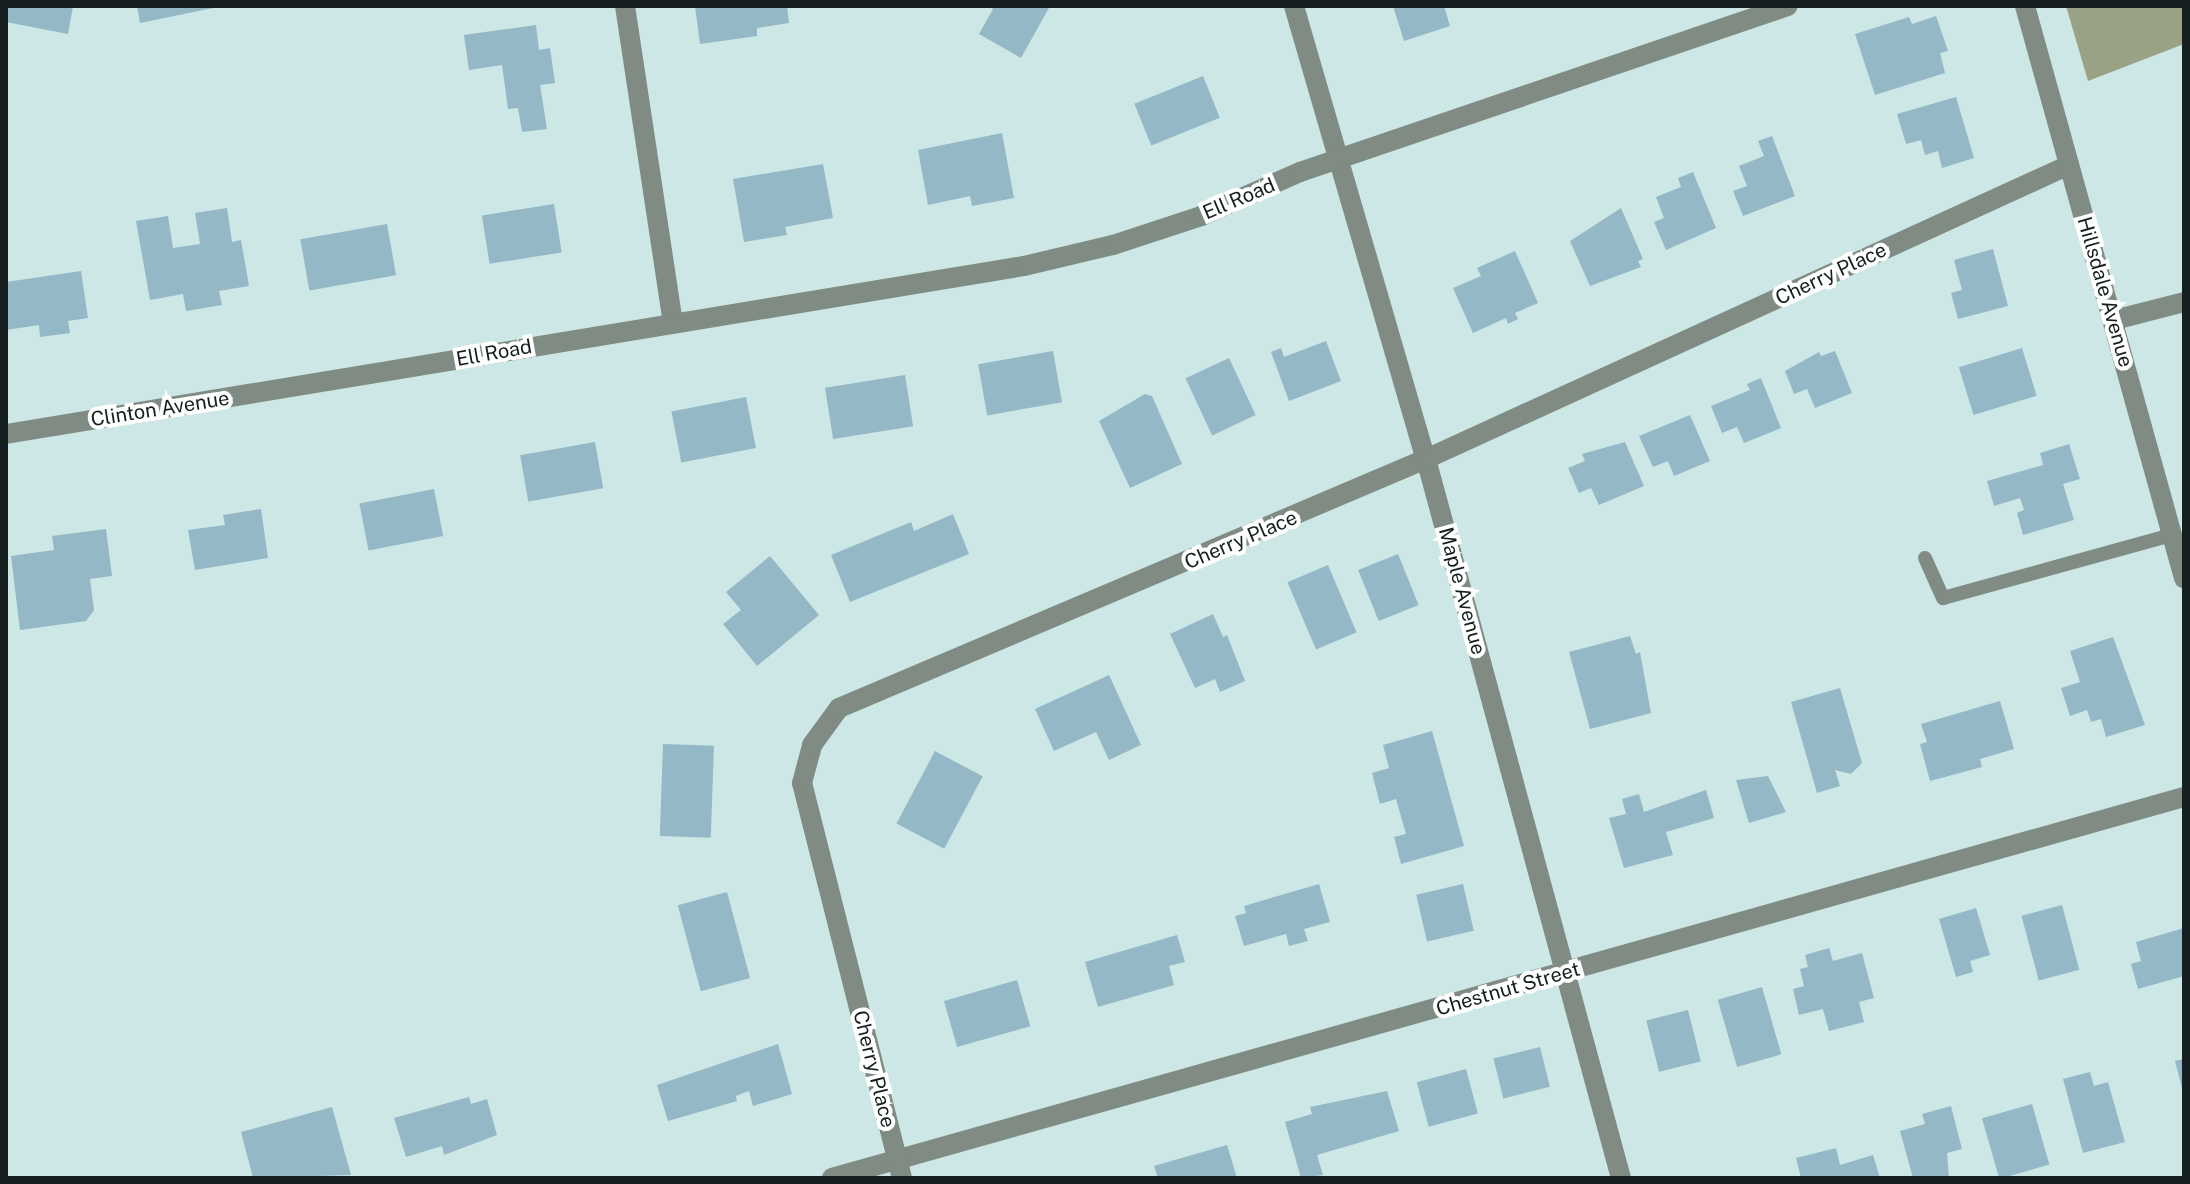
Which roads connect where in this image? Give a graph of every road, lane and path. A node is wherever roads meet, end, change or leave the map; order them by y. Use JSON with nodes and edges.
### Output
{"nodes":[{"id":1,"x":625,"y":6,"type":"edge"},
{"id":2,"x":1294,"y":6,"type":"edge"},
{"id":3,"x":1788,"y":6,"type":"edge"},
{"id":4,"x":2025,"y":6,"type":"edge"},
{"id":5,"x":1340,"y":160,"type":"junction"},
{"id":6,"x":2069,"y":165,"type":"junction"},
{"id":7,"x":2184,"y":302,"type":"edge"},
{"id":8,"x":2114,"y":320,"type":"junction"},
{"id":9,"x":673,"y":322,"type":"junction"},
{"id":10,"x":315,"y":383,"type":"joint"},
{"id":11,"x":6,"y":434,"type":"edge"},
{"id":12,"x":1426,"y":459,"type":"junction"},
{"id":13,"x":2172,"y":535,"type":"junction"},
{"id":14,"x":1925,"y":558,"type":"dead end"},
{"id":15,"x":2184,"y":578,"type":"edge"},
{"id":16,"x":2184,"y":797,"type":"edge"},
{"id":17,"x":1566,"y":973,"type":"junction"},
{"id":18,"x":900,"y":1169,"type":"edge"},
{"id":19,"x":832,"y":1178,"type":"edge"},
{"id":20,"x":1621,"y":1178,"type":"edge"}],
"edges":[{"from":1,"to":9,"type":"street"},
{"from":2,"to":5,"type":"street","name":"Maple Avenue"},
{"from":3,"to":5,"type":"street","name":"Ell Road"},
{"from":4,"to":6,"type":"street","name":"Hillsdale Avenue"},
{"from":5,"to":9,"type":"street","name":"Ell Road"},
{"from":5,"to":12,"type":"street","name":"Maple Avenue"},
{"from":6,"to":8,"type":"street","name":"Hillsdale Avenue"},
{"from":6,"to":12,"type":"street","name":"Cherry Place"},
{"from":7,"to":8,"type":"street"},
{"from":8,"to":13,"type":"street","name":"Hillsdale Avenue"},
{"from":9,"to":10,"type":"street","name":"Ell Road"},
{"from":10,"to":11,"type":"street","name":"Clinton Avenue"},
{"from":12,"to":17,"type":"street","name":"Maple Avenue"},
{"from":12,"to":18,"type":"street","name":"Cherry Place"},
{"from":13,"to":14,"type":"lane"},
{"from":13,"to":15,"type":"street","name":"Hillsdale Avenue"},
{"from":16,"to":17,"type":"street","name":"Chestnut Street"},
{"from":17,"to":18,"type":"street","name":"Chestnut Street"},
{"from":17,"to":20,"type":"street","name":"Maple Avenue"},
{"from":18,"to":19,"type":"street","name":"Chestnut Street"}]}
